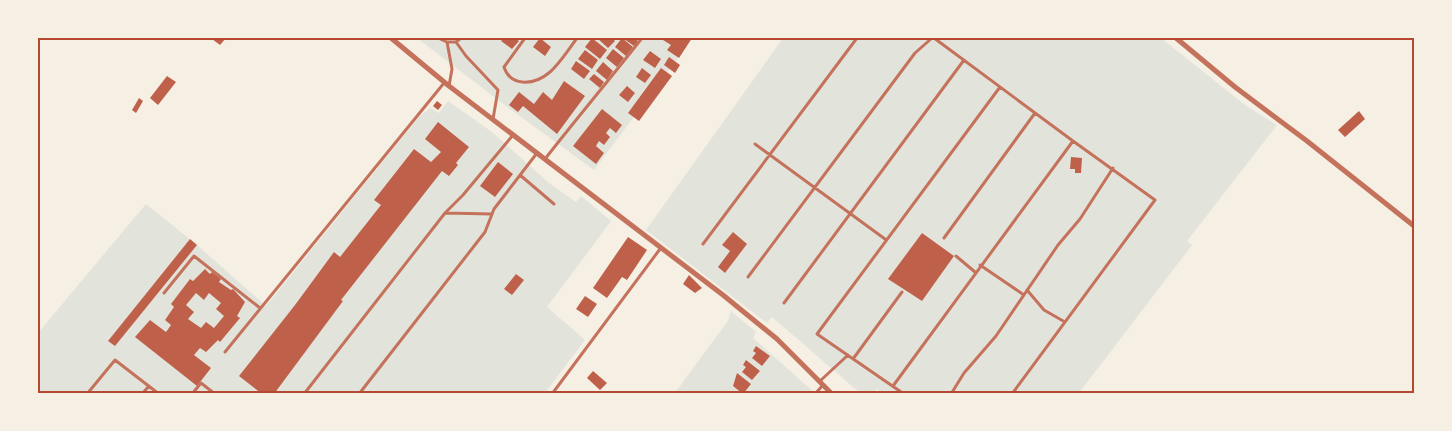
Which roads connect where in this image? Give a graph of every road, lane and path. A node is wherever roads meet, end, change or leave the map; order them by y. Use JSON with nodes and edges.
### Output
{"nodes":[{"id":1,"x":391,"y":38,"type":"edge"},
{"id":2,"x":438,"y":38,"type":"edge"},
{"id":3,"x":461,"y":38,"type":"edge"},
{"id":4,"x":525,"y":38,"type":"edge"},
{"id":5,"x":577,"y":38,"type":"edge"},
{"id":6,"x":642,"y":38,"type":"edge"},
{"id":7,"x":857,"y":38,"type":"edge"},
{"id":8,"x":933,"y":38,"type":"edge"},
{"id":9,"x":1176,"y":38,"type":"edge"},
{"id":10,"x":447,"y":42,"type":"junction"},
{"id":11,"x":456,"y":42,"type":"junction"},
{"id":12,"x":964,"y":60,"type":"junction"},
{"id":13,"x":446,"y":84,"type":"junction"},
{"id":14,"x":1000,"y":87,"type":"junction"},
{"id":15,"x":1035,"y":113,"type":"junction"},
{"id":16,"x":493,"y":120,"type":"junction"},
{"id":17,"x":513,"y":135,"type":"junction"},
{"id":18,"x":1073,"y":141,"type":"junction"},
{"id":19,"x":755,"y":144,"type":"dead end"},
{"id":20,"x":537,"y":153,"type":"junction"},
{"id":21,"x":769,"y":155,"type":"junction"},
{"id":22,"x":545,"y":159,"type":"junction"},
{"id":23,"x":1113,"y":168,"type":"junction"},
{"id":24,"x":520,"y":175,"type":"junction"},
{"id":25,"x":815,"y":188,"type":"junction"},
{"id":26,"x":554,"y":204,"type":"dead end"},
{"id":27,"x":444,"y":213,"type":"junction"},
{"id":28,"x":850,"y":213,"type":"junction"},
{"id":29,"x":491,"y":214,"type":"junction"},
{"id":30,"x":1414,"y":226,"type":"edge"},
{"id":31,"x":944,"y":238,"type":"dead end"},
{"id":32,"x":885,"y":239,"type":"junction"},
{"id":33,"x":703,"y":244,"type":"dead end"},
{"id":34,"x":660,"y":249,"type":"junction"},
{"id":35,"x":956,"y":256,"type":"dead end"},
{"id":36,"x":980,"y":266,"type":"junction"},
{"id":37,"x":975,"y":272,"type":"junction"},
{"id":38,"x":748,"y":276,"type":"dead end"},
{"id":39,"x":1027,"y":290,"type":"junction"},
{"id":40,"x":902,"y":292,"type":"dead end"},
{"id":41,"x":164,"y":293,"type":"dead end"},
{"id":42,"x":1024,"y":295,"type":"junction"},
{"id":43,"x":784,"y":303,"type":"dead end"},
{"id":44,"x":260,"y":308,"type":"junction"},
{"id":45,"x":1065,"y":322,"type":"junction"},
{"id":46,"x":225,"y":352,"type":"dead end"},
{"id":47,"x":848,"y":355,"type":"junction"},
{"id":48,"x":853,"y":359,"type":"junction"},
{"id":49,"x":821,"y":383,"type":"junction"},
{"id":50,"x":149,"y":386,"type":"junction"},
{"id":51,"x":893,"y":386,"type":"junction"},
{"id":52,"x":87,"y":394,"type":"edge"},
{"id":53,"x":142,"y":394,"type":"edge"},
{"id":54,"x":159,"y":394,"type":"edge"},
{"id":55,"x":192,"y":394,"type":"edge"},
{"id":56,"x":215,"y":394,"type":"edge"},
{"id":57,"x":304,"y":394,"type":"edge"},
{"id":58,"x":359,"y":394,"type":"edge"},
{"id":59,"x":552,"y":394,"type":"edge"},
{"id":60,"x":815,"y":394,"type":"edge"},
{"id":61,"x":832,"y":394,"type":"edge"},
{"id":62,"x":904,"y":394,"type":"edge"},
{"id":63,"x":951,"y":394,"type":"edge"},
{"id":64,"x":1012,"y":394,"type":"edge"}],
"edges":[{"from":1,"to":13,"type":"street"},
{"from":2,"to":10,"type":"lane"},
{"from":3,"to":11,"type":"lane"},
{"from":4,"to":5,"type":"lane"},
{"from":6,"to":22,"type":"lane"},
{"from":7,"to":21,"type":"lane"},
{"from":8,"to":12,"type":"lane"},
{"from":8,"to":25,"type":"lane"},
{"from":9,"to":30,"type":"street"},
{"from":10,"to":11,"type":"lane"},
{"from":10,"to":13,"type":"lane"},
{"from":11,"to":16,"type":"lane"},
{"from":12,"to":14,"type":"lane"},
{"from":12,"to":28,"type":"lane"},
{"from":13,"to":16,"type":"street"},
{"from":13,"to":44,"type":"lane"},
{"from":14,"to":15,"type":"lane"},
{"from":14,"to":32,"type":"lane"},
{"from":15,"to":18,"type":"lane"},
{"from":15,"to":31,"type":"lane"},
{"from":16,"to":17,"type":"street"},
{"from":17,"to":20,"type":"street"},
{"from":17,"to":27,"type":"lane"},
{"from":18,"to":23,"type":"lane"},
{"from":18,"to":36,"type":"lane"},
{"from":19,"to":21,"type":"lane"},
{"from":20,"to":22,"type":"street"},
{"from":20,"to":24,"type":"lane"},
{"from":21,"to":25,"type":"lane"},
{"from":21,"to":33,"type":"lane"},
{"from":22,"to":34,"type":"street"},
{"from":23,"to":39,"type":"lane"},
{"from":23,"to":45,"type":"lane"},
{"from":24,"to":26,"type":"lane"},
{"from":24,"to":29,"type":"lane"},
{"from":25,"to":28,"type":"lane"},
{"from":25,"to":38,"type":"lane"},
{"from":27,"to":29,"type":"lane"},
{"from":27,"to":57,"type":"lane"},
{"from":28,"to":32,"type":"lane"},
{"from":28,"to":43,"type":"lane"},
{"from":29,"to":58,"type":"lane"},
{"from":32,"to":47,"type":"lane"},
{"from":34,"to":49,"type":"street"},
{"from":34,"to":59,"type":"lane"},
{"from":35,"to":37,"type":"lane"},
{"from":36,"to":37,"type":"lane"},
{"from":36,"to":42,"type":"lane"},
{"from":37,"to":51,"type":"lane"},
{"from":39,"to":42,"type":"lane"},
{"from":39,"to":45,"type":"lane"},
{"from":40,"to":48,"type":"lane"},
{"from":41,"to":44,"type":"lane"},
{"from":42,"to":63,"type":"lane"},
{"from":44,"to":46,"type":"lane"},
{"from":45,"to":64,"type":"lane"},
{"from":47,"to":48,"type":"lane"},
{"from":47,"to":49,"type":"lane"},
{"from":48,"to":51,"type":"lane"},
{"from":49,"to":60,"type":"lane"},
{"from":49,"to":61,"type":"street"},
{"from":50,"to":52,"type":"lane"},
{"from":50,"to":53,"type":"lane"},
{"from":50,"to":54,"type":"lane"},
{"from":51,"to":62,"type":"lane"},
{"from":55,"to":56,"type":"lane"}]}
